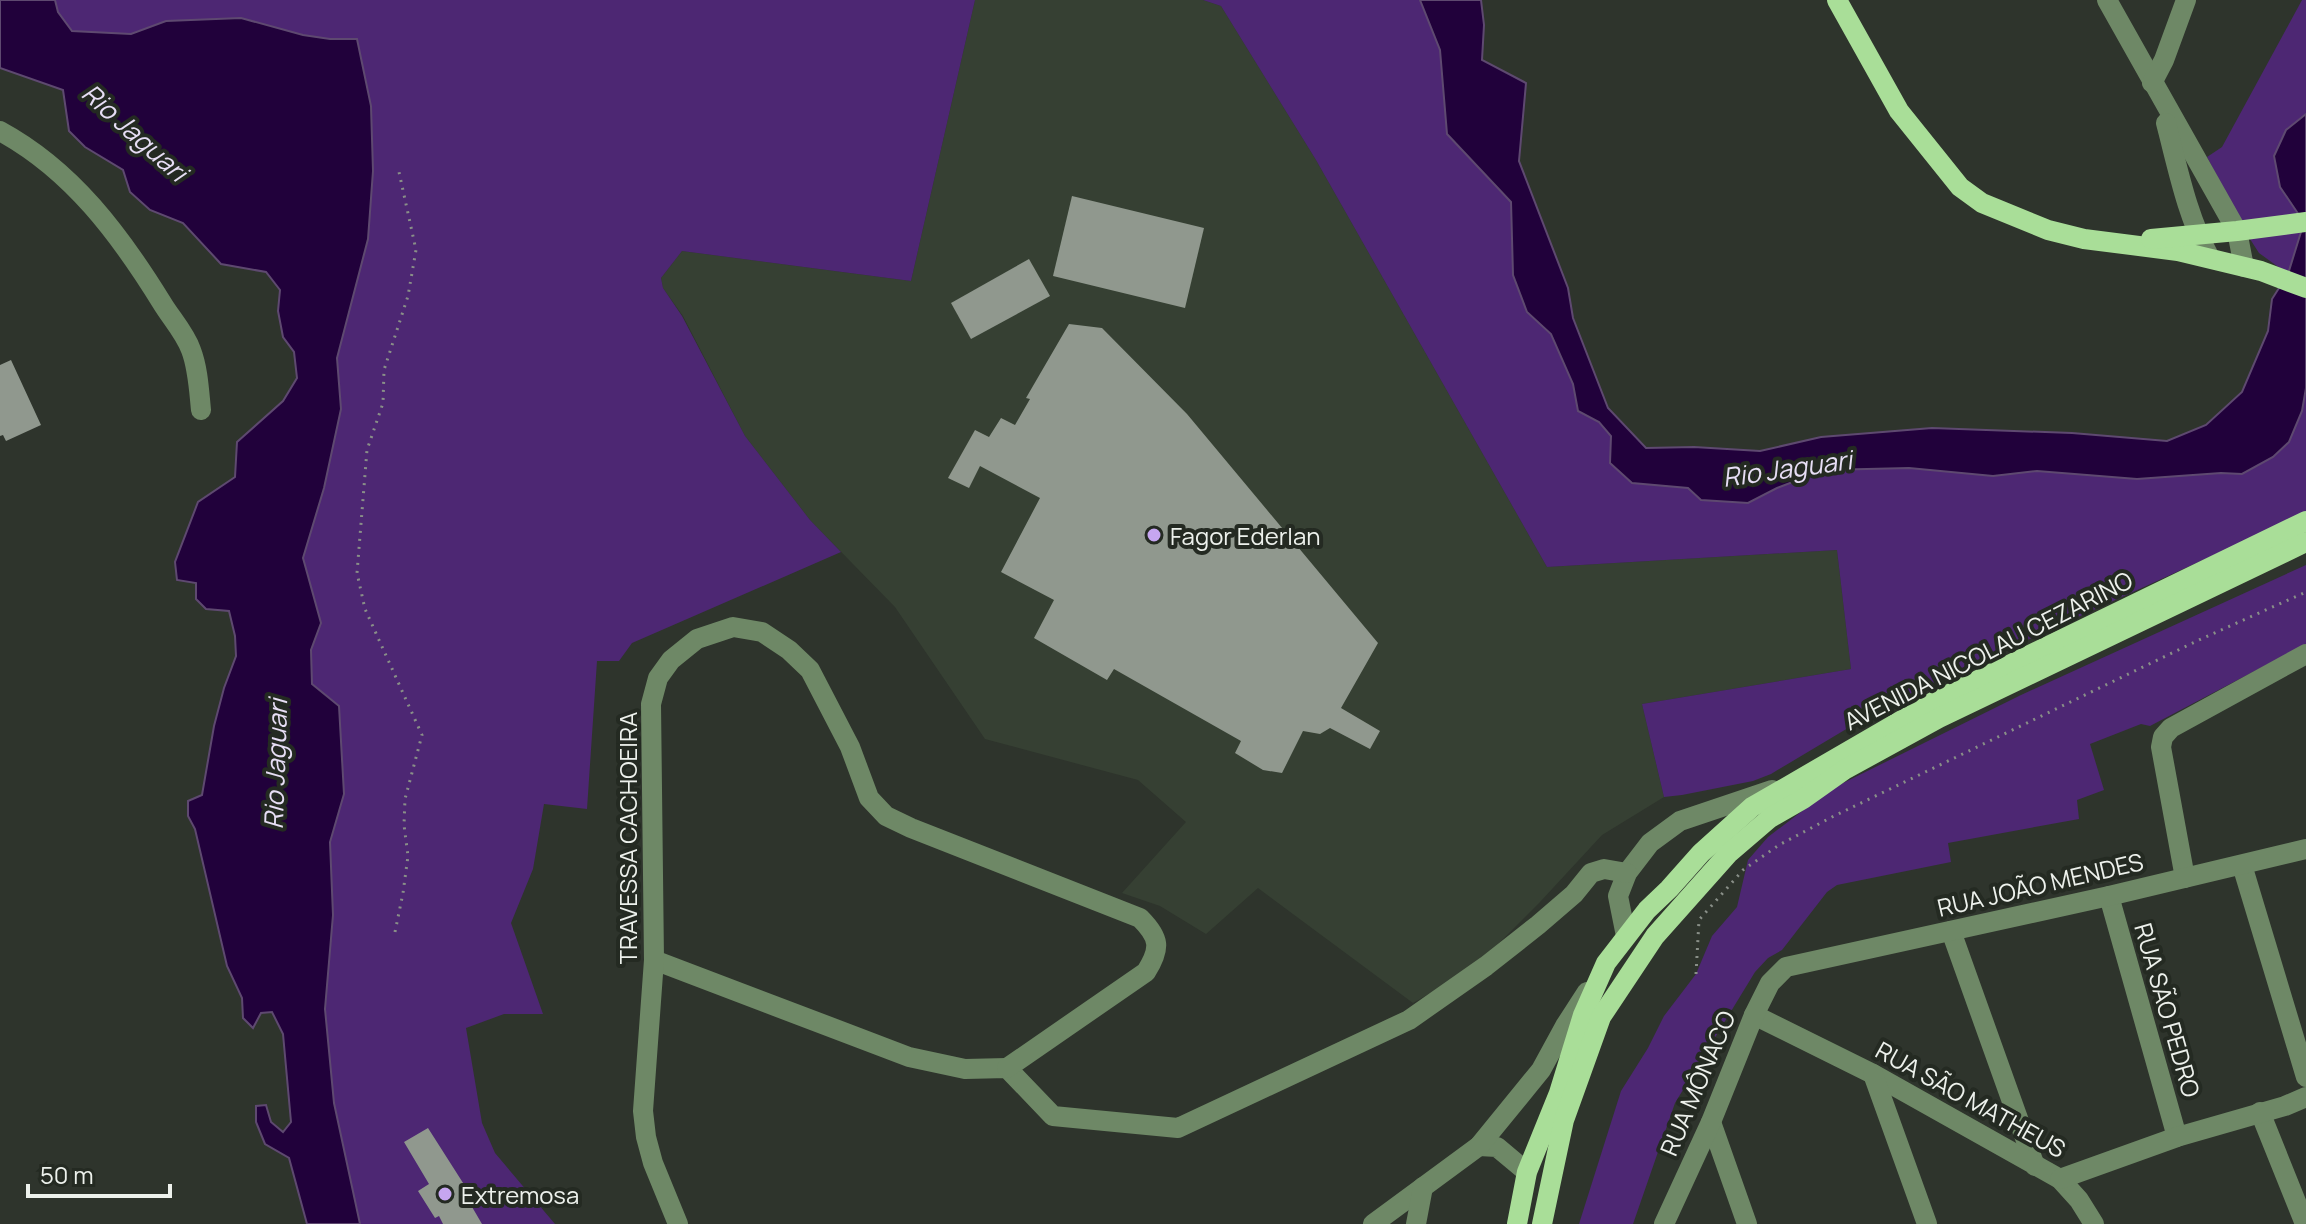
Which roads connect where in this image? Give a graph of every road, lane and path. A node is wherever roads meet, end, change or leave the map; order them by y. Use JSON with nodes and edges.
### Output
{"nodes":[{"id":1,"x":1837,"y":0,"type":"edge"},
{"id":2,"x":2107,"y":0,"type":"edge"},
{"id":3,"x":2186,"y":0,"type":"edge"},
{"id":4,"x":2156,"y":89,"type":"junction"},
{"id":5,"x":0,"y":131,"type":"edge"},
{"id":6,"x":399,"y":172,"type":"dead end"},
{"id":7,"x":2306,"y":222,"type":"edge"},
{"id":8,"x":2237,"y":231,"type":"junction"},
{"id":9,"x":2197,"y":235,"type":"junction"},
{"id":10,"x":2120,"y":242,"type":"junction"},
{"id":11,"x":2210,"y":258,"type":"junction"},
{"id":12,"x":2253,"y":269,"type":"junction"},
{"id":13,"x":2306,"y":288,"type":"edge"},
{"id":14,"x":201,"y":410,"type":"dead end"},
{"id":15,"x":2306,"y":521,"type":"edge"},
{"id":16,"x":2306,"y":542,"type":"edge"},
{"id":17,"x":2306,"y":592,"type":"edge"},
{"id":18,"x":2306,"y":654,"type":"edge"},
{"id":19,"x":1798,"y":781,"type":"junction"},
{"id":20,"x":2306,"y":849,"type":"edge"},
{"id":21,"x":2242,"y":865,"type":"junction"},
{"id":22,"x":1627,"y":873,"type":"junction"},
{"id":23,"x":2185,"y":878,"type":"junction"},
{"id":24,"x":2109,"y":896,"type":"junction"},
{"id":25,"x":1951,"y":931,"type":"junction"},
{"id":26,"x":395,"y":932,"type":"dead end"},
{"id":27,"x":1626,"y":936,"type":"junction"},
{"id":28,"x":654,"y":960,"type":"junction"},
{"id":29,"x":1606,"y":963,"type":"junction"},
{"id":30,"x":1786,"y":967,"type":"joint"},
{"id":31,"x":1696,"y":974,"type":"dead end"},
{"id":32,"x":1754,"y":1015,"type":"junction"},
{"id":33,"x":1007,"y":1068,"type":"junction"},
{"id":34,"x":1873,"y":1074,"type":"junction"},
{"id":35,"x":2306,"y":1077,"type":"edge"},
{"id":36,"x":2306,"y":1097,"type":"edge"},
{"id":37,"x":2285,"y":1106,"type":"junction"},
{"id":38,"x":2260,"y":1112,"type":"junction"},
{"id":39,"x":2306,"y":1113,"type":"edge"},
{"id":40,"x":1711,"y":1122,"type":"junction"},
{"id":41,"x":2177,"y":1137,"type":"junction"},
{"id":42,"x":1479,"y":1146,"type":"junction"},
{"id":43,"x":2035,"y":1166,"type":"junction"},
{"id":44,"x":1527,"y":1172,"type":"junction"},
{"id":45,"x":2060,"y":1179,"type":"junction"},
{"id":46,"x":1423,"y":1187,"type":"junction"},
{"id":47,"x":678,"y":1224,"type":"edge"},
{"id":48,"x":1373,"y":1224,"type":"edge"},
{"id":49,"x":1416,"y":1224,"type":"edge"},
{"id":50,"x":1517,"y":1224,"type":"edge"},
{"id":51,"x":1542,"y":1224,"type":"edge"},
{"id":52,"x":1664,"y":1224,"type":"edge"},
{"id":53,"x":1747,"y":1224,"type":"edge"},
{"id":54,"x":1927,"y":1224,"type":"edge"},
{"id":55,"x":2094,"y":1224,"type":"edge"},
{"id":56,"x":2305,"y":1224,"type":"edge"}],
"edges":[{"from":1,"to":10,"type":"main road"},
{"from":2,"to":4,"type":"street"},
{"from":3,"to":4,"type":"street"},
{"from":4,"to":8,"type":"street"},
{"from":4,"to":9,"type":"street"},
{"from":5,"to":14,"type":"street"},
{"from":6,"to":26,"type":"path"},
{"from":7,"to":8,"type":"main road"},
{"from":8,"to":9,"type":"main road"},
{"from":8,"to":12,"type":"street"},
{"from":9,"to":10,"type":"main road"},
{"from":9,"to":11,"type":"street"},
{"from":10,"to":11,"type":"main road"},
{"from":11,"to":12,"type":"main road"},
{"from":12,"to":13,"type":"main road"},
{"from":15,"to":19,"type":"main road","name":"AVENIDA NICOLAU CEZARINO"},
{"from":16,"to":51,"type":"main road","name":"AVENIDA NICOLAU CEZARINO"},
{"from":17,"to":31,"type":"path"},
{"from":18,"to":23,"type":"street"},
{"from":19,"to":22,"type":"street"},
{"from":19,"to":27,"type":"main road","name":"AVENIDA NICOLAU CEZARINO"},
{"from":20,"to":21,"type":"street","name":"RUA JOÃO MENDES"},
{"from":21,"to":23,"type":"street","name":"RUA JOÃO MENDES"},
{"from":21,"to":35,"type":"street"},
{"from":22,"to":27,"type":"street"},
{"from":22,"to":33,"type":"street"},
{"from":23,"to":24,"type":"street","name":"RUA JOÃO MENDES"},
{"from":24,"to":25,"type":"street","name":"RUA JOÃO MENDES"},
{"from":24,"to":41,"type":"street","name":"RUA SÃO PEDRO"},
{"from":25,"to":30,"type":"street","name":"RUA JOÃO MENDES"},
{"from":25,"to":43,"type":"street"},
{"from":27,"to":29,"type":"main road","name":"AVENIDA NICOLAU CEZARINO"},
{"from":28,"to":33,"type":"street"},
{"from":28,"to":33,"type":"street","name":"TRAVESSA CACHOEIRA"},
{"from":28,"to":47,"type":"street","name":"TRAVESSA CACHOEIRA"},
{"from":29,"to":42,"type":"street"},
{"from":29,"to":44,"type":"main road","name":"AVENIDA NICOLAU CEZARINO"},
{"from":30,"to":32,"type":"street","name":"RUA MÔNACO"},
{"from":32,"to":34,"type":"street","name":"RUA SÃO MATHEUS"},
{"from":32,"to":40,"type":"street","name":"RUA MÔNACO"},
{"from":34,"to":43,"type":"street","name":"RUA SÃO MATHEUS"},
{"from":34,"to":54,"type":"street"},
{"from":36,"to":37,"type":"street","name":"RUA SÃO MATHEUS"},
{"from":37,"to":38,"type":"street","name":"RUA SÃO MATHEUS"},
{"from":37,"to":39,"type":"street"},
{"from":38,"to":41,"type":"street","name":"RUA SÃO MATHEUS"},
{"from":38,"to":56,"type":"street"},
{"from":40,"to":52,"type":"street","name":"RUA MÔNACO"},
{"from":40,"to":53,"type":"street"},
{"from":41,"to":45,"type":"street","name":"RUA SÃO MATHEUS"},
{"from":42,"to":44,"type":"street"},
{"from":42,"to":46,"type":"street"},
{"from":43,"to":45,"type":"street","name":"RUA SÃO MATHEUS"},
{"from":44,"to":50,"type":"main road","name":"AVENIDA NICOLAU CEZARINO"},
{"from":45,"to":55,"type":"street"},
{"from":46,"to":48,"type":"street"},
{"from":46,"to":49,"type":"street"}]}
